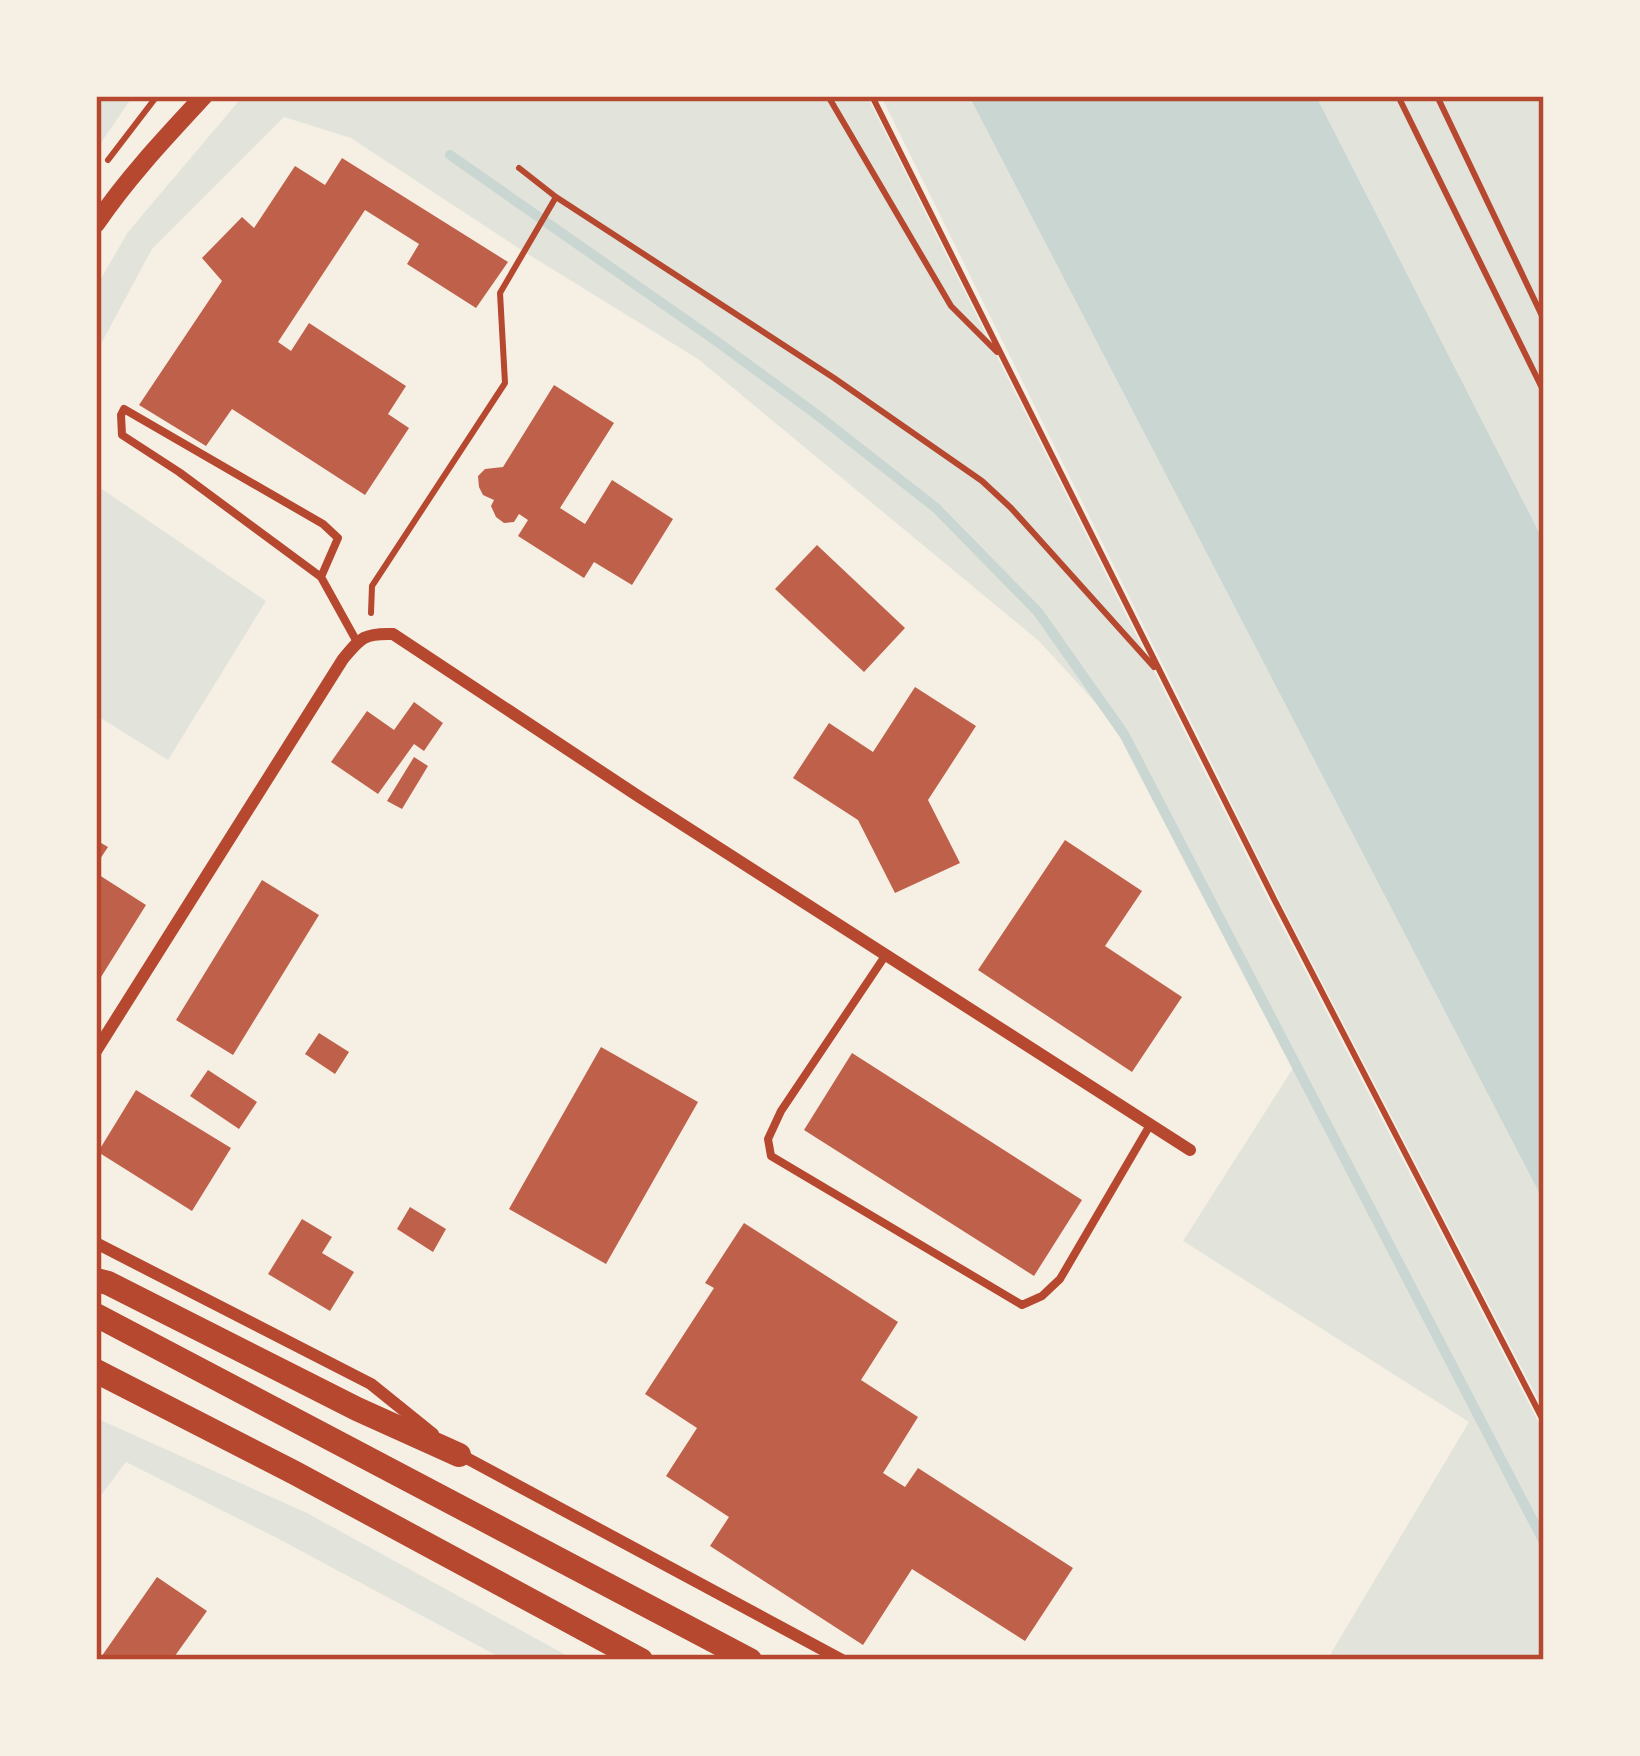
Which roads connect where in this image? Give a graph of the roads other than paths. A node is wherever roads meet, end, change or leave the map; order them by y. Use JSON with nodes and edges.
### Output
{"nodes":[{"id":1,"x":203,"y":96,"type":"edge"},
{"id":2,"x":96,"y":224,"type":"edge"},
{"id":3,"x":321,"y":577,"type":"junction"},
{"id":4,"x":357,"y":642,"type":"junction"},
{"id":5,"x":886,"y":955,"type":"junction"},
{"id":6,"x":96,"y":1051,"type":"edge"},
{"id":7,"x":1150,"y":1124,"type":"junction"},
{"id":8,"x":1190,"y":1150,"type":"dead end"},
{"id":9,"x":96,"y":1244,"type":"edge"},
{"id":10,"x":96,"y":1280,"type":"edge"},
{"id":11,"x":96,"y":1315,"type":"edge"},
{"id":12,"x":96,"y":1371,"type":"edge"},
{"id":13,"x":460,"y":1455,"type":"junction"},
{"id":14,"x":641,"y":1660,"type":"edge"},
{"id":15,"x":749,"y":1660,"type":"edge"},
{"id":16,"x":842,"y":1660,"type":"edge"}],
"edges":[{"from":1,"to":2,"type":"street"},
{"from":3,"to":3,"type":"lane"},
{"from":3,"to":4,"type":"lane"},
{"from":4,"to":5,"type":"street"},
{"from":4,"to":6,"type":"street"},
{"from":5,"to":7,"type":"street"},
{"from":5,"to":7,"type":"lane"},
{"from":7,"to":8,"type":"street"},
{"from":9,"to":13,"type":"street"},
{"from":10,"to":13,"type":"highway"},
{"from":11,"to":15,"type":"highway"},
{"from":12,"to":14,"type":"highway"},
{"from":13,"to":16,"type":"street"}]}
